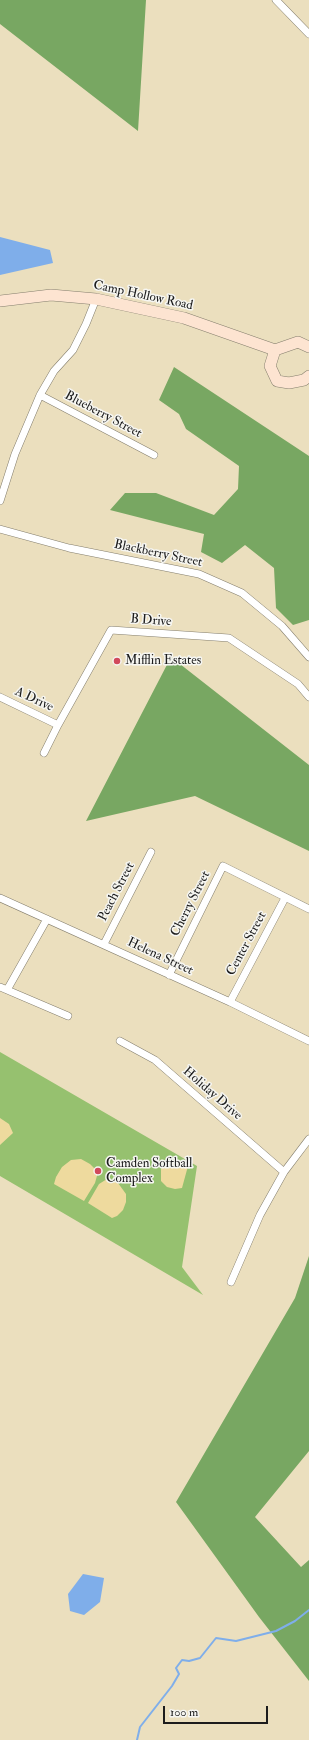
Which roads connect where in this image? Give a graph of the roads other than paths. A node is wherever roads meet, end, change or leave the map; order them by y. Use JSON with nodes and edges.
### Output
{"nodes":[{"id":1,"x":276,"y":0,"type":"edge"},
{"id":2,"x":309,"y":34,"type":"edge"},
{"id":3,"x":96,"y":299,"type":"junction"},
{"id":4,"x":0,"y":301,"type":"edge"},
{"id":5,"x":309,"y":347,"type":"edge"},
{"id":6,"x":275,"y":350,"type":"junction"},
{"id":7,"x":309,"y":376,"type":"edge"},
{"id":8,"x":40,"y":395,"type":"junction"},
{"id":9,"x":154,"y":455,"type":"dead end"},
{"id":10,"x":0,"y":501,"type":"edge"},
{"id":11,"x":0,"y":529,"type":"edge"},
{"id":12,"x":309,"y":657,"type":"edge"},
{"id":13,"x":0,"y":697,"type":"edge"},
{"id":14,"x":309,"y":697,"type":"edge"},
{"id":15,"x":58,"y":725,"type":"junction"},
{"id":16,"x":44,"y":753,"type":"dead end"},
{"id":17,"x":151,"y":852,"type":"dead end"},
{"id":18,"x":0,"y":898,"type":"edge"},
{"id":19,"x":285,"y":898,"type":"junction"},
{"id":20,"x":309,"y":910,"type":"edge"},
{"id":21,"x":47,"y":919,"type":"junction"},
{"id":22,"x":104,"y":944,"type":"junction"},
{"id":23,"x":169,"y":975,"type":"junction"},
{"id":24,"x":3,"y":989,"type":"edge"},
{"id":25,"x":230,"y":1002,"type":"junction"},
{"id":26,"x":68,"y":1016,"type":"dead end"},
{"id":27,"x":120,"y":1041,"type":"dead end"},
{"id":28,"x":309,"y":1042,"type":"edge"},
{"id":29,"x":309,"y":1139,"type":"edge"},
{"id":30,"x":284,"y":1172,"type":"junction"},
{"id":31,"x":231,"y":1282,"type":"dead end"}],
"edges":[{"from":1,"to":2,"type":"street"},
{"from":3,"to":4,"type":"main road","name":"Camp Hollow Road"},
{"from":3,"to":6,"type":"main road","name":"Camp Hollow Road"},
{"from":3,"to":8,"type":"street"},
{"from":5,"to":6,"type":"main road"},
{"from":6,"to":7,"type":"main road"},
{"from":8,"to":9,"type":"street","name":"Blueberry Street"},
{"from":8,"to":10,"type":"street"},
{"from":11,"to":12,"type":"street","name":"Blackberry Street"},
{"from":13,"to":15,"type":"street","name":"A Drive"},
{"from":14,"to":15,"type":"street","name":"B Drive"},
{"from":15,"to":16,"type":"street","name":"B Drive"},
{"from":17,"to":22,"type":"street","name":"Peach Street"},
{"from":18,"to":21,"type":"street","name":"Helena Street"},
{"from":19,"to":20,"type":"street"},
{"from":19,"to":23,"type":"street","name":"Cherry Street"},
{"from":19,"to":25,"type":"street","name":"Center Street"},
{"from":21,"to":22,"type":"street","name":"Helena Street"},
{"from":21,"to":24,"type":"street"},
{"from":22,"to":23,"type":"street","name":"Helena Street"},
{"from":23,"to":25,"type":"street","name":"Helena Street"},
{"from":24,"to":26,"type":"street"},
{"from":25,"to":28,"type":"street","name":"Helena Street"},
{"from":27,"to":30,"type":"street","name":"Holiday Drive"},
{"from":29,"to":30,"type":"street"},
{"from":30,"to":31,"type":"street"}]}
